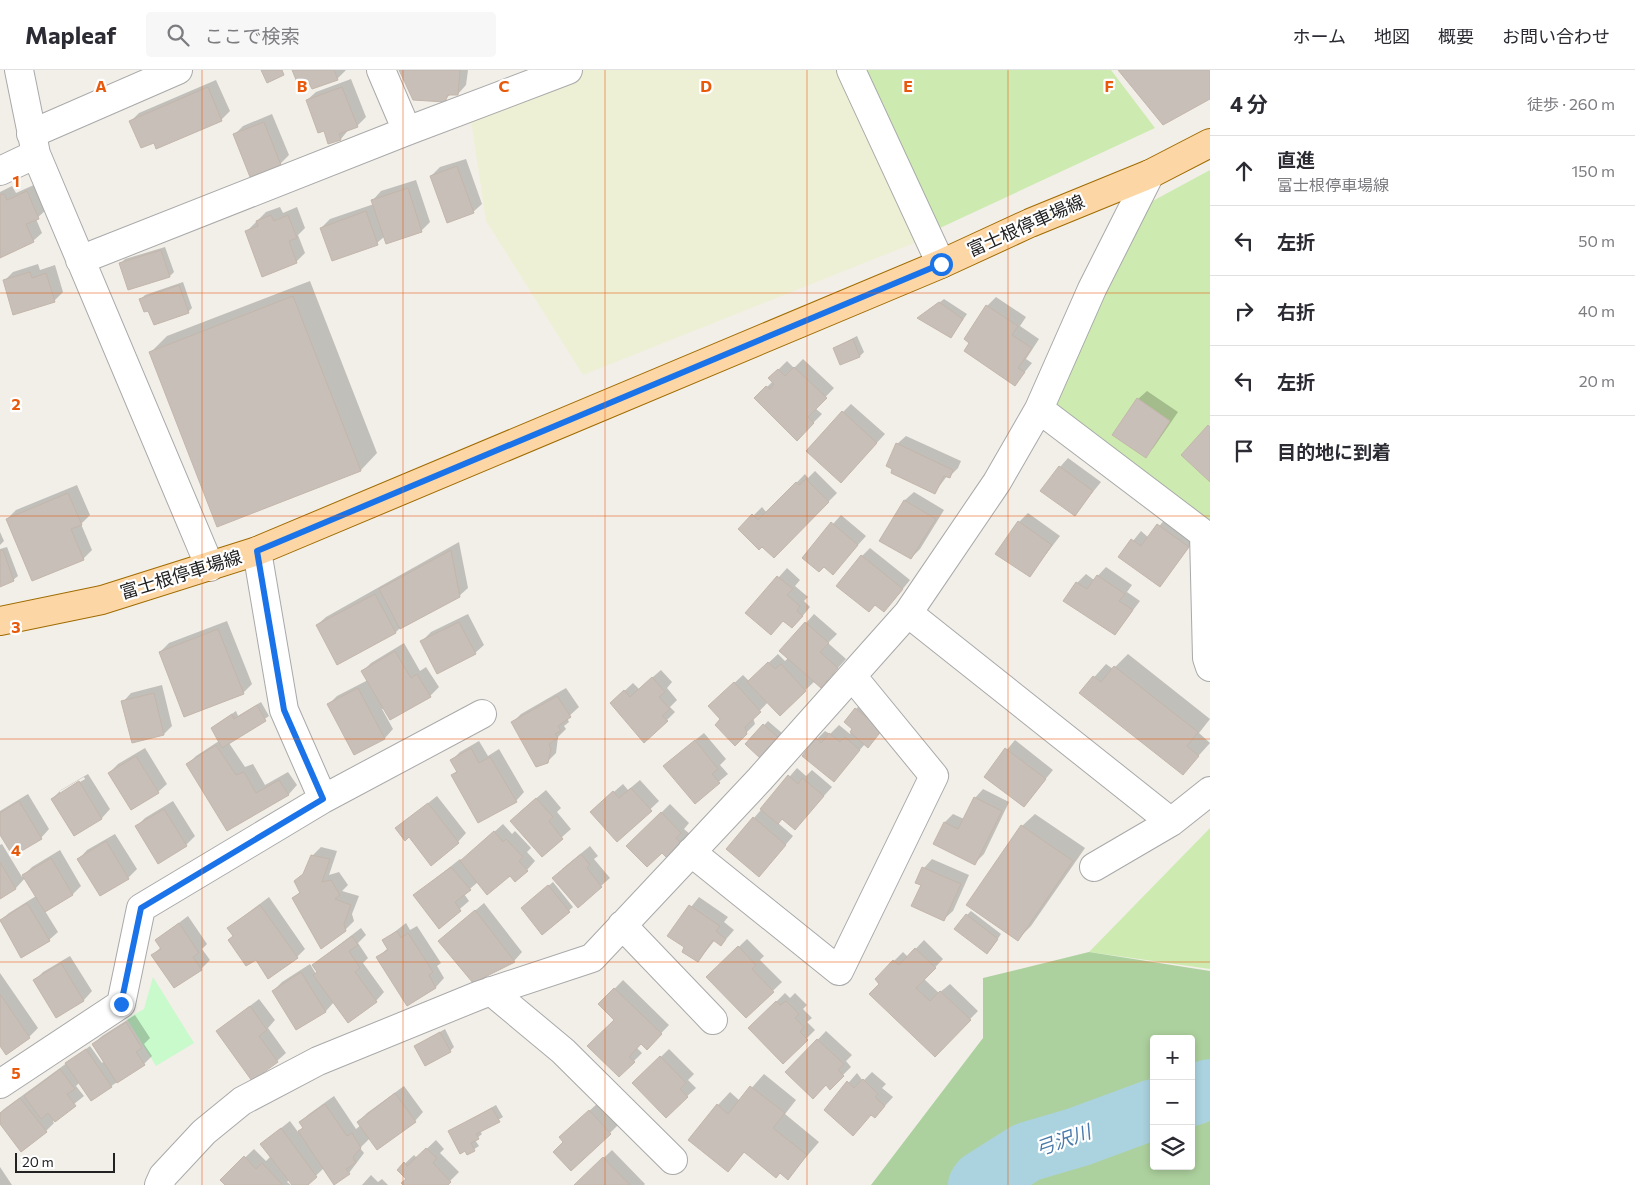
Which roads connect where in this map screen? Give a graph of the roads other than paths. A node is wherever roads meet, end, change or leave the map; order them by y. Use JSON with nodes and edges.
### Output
{"nodes":[{"id":1,"x":19,"y":70,"type":"edge"},
{"id":2,"x":178,"y":70,"type":"edge"},
{"id":3,"x":381,"y":70,"type":"edge"},
{"id":4,"x":568,"y":70,"type":"edge"},
{"id":5,"x":851,"y":70,"type":"edge"},
{"id":6,"x":407,"y":131,"type":"junction"},
{"id":7,"x":1210,"y":143,"type":"edge"},
{"id":8,"x":34,"y":144,"type":"junction"},
{"id":9,"x":0,"y":171,"type":"edge"},
{"id":10,"x":1150,"y":174,"type":"junction"},
{"id":11,"x":80,"y":260,"type":"junction"},
{"id":12,"x":941,"y":264,"type":"junction"},
{"id":13,"x":1039,"y":409,"type":"junction"},
{"id":14,"x":257,"y":551,"type":"junction"},
{"id":15,"x":210,"y":567,"type":"junction"},
{"id":16,"x":908,"y":614,"type":"junction"},
{"id":17,"x":0,"y":621,"type":"edge"},
{"id":18,"x":1210,"y":667,"type":"edge"},
{"id":19,"x":852,"y":676,"type":"junction"},
{"id":20,"x":482,"y":714,"type":"dead end"},
{"id":21,"x":1210,"y":791,"type":"edge"},
{"id":22,"x":323,"y":799,"type":"junction"},
{"id":23,"x":1171,"y":822,"type":"junction"},
{"id":24,"x":691,"y":852,"type":"junction"},
{"id":25,"x":1094,"y":867,"type":"dead end"},
{"id":26,"x":622,"y":925,"type":"junction"},
{"id":27,"x":491,"y":991,"type":"junction"},
{"id":28,"x":713,"y":1020,"type":"dead end"},
{"id":29,"x":0,"y":1084,"type":"edge"},
{"id":30,"x":673,"y":1160,"type":"dead end"},
{"id":31,"x":159,"y":1185,"type":"edge"}],
"edges":[{"from":1,"to":8,"type":"street"},
{"from":2,"to":8,"type":"street"},
{"from":3,"to":6,"type":"street"},
{"from":4,"to":6,"type":"street"},
{"from":5,"to":12,"type":"street"},
{"from":6,"to":11,"type":"street"},
{"from":7,"to":10,"type":"main road","name":"富士根停車場線"},
{"from":8,"to":9,"type":"street"},
{"from":8,"to":11,"type":"street"},
{"from":10,"to":12,"type":"main road","name":"富士根停車場線"},
{"from":10,"to":13,"type":"street"},
{"from":11,"to":15,"type":"street"},
{"from":12,"to":14,"type":"main road","name":"富士根停車場線"},
{"from":13,"to":16,"type":"street"},
{"from":13,"to":18,"type":"street"},
{"from":14,"to":15,"type":"main road","name":"富士根停車場線"},
{"from":14,"to":22,"type":"street"},
{"from":15,"to":17,"type":"main road","name":"富士根停車場線"},
{"from":16,"to":19,"type":"street"},
{"from":16,"to":23,"type":"street"},
{"from":19,"to":24,"type":"street"},
{"from":19,"to":24,"type":"street"},
{"from":20,"to":22,"type":"street"},
{"from":21,"to":23,"type":"street"},
{"from":22,"to":29,"type":"street"},
{"from":23,"to":25,"type":"street"},
{"from":24,"to":26,"type":"street"},
{"from":26,"to":27,"type":"street"},
{"from":26,"to":28,"type":"street"},
{"from":27,"to":30,"type":"street"},
{"from":27,"to":31,"type":"street"}]}
